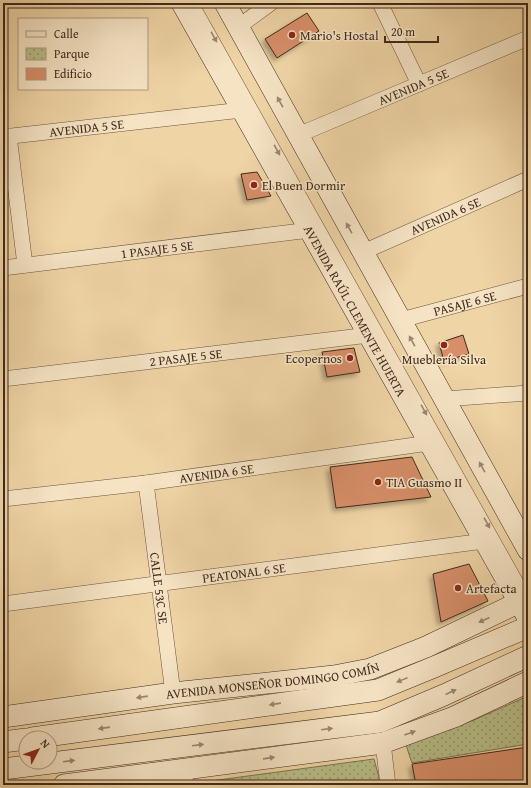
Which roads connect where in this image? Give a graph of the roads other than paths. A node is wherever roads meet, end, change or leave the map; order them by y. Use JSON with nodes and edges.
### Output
{"nodes":[{"id":1,"x":182,"y":3,"type":"edge"},
{"id":2,"x":195,"y":3,"type":"edge"},
{"id":3,"x":225,"y":3,"type":"edge"},
{"id":4,"x":271,"y":3,"type":"edge"},
{"id":5,"x":380,"y":3,"type":"edge"},
{"id":6,"x":238,"y":27,"type":"junction"},
{"id":7,"x":528,"y":38,"type":"edge"},
{"id":8,"x":420,"y":84,"type":"junction"},
{"id":9,"x":242,"y":110,"type":"junction"},
{"id":10,"x":298,"y":135,"type":"junction"},
{"id":11,"x":6,"y":137,"type":"edge"},
{"id":12,"x":528,"y":179,"type":"edge"},
{"id":13,"x":310,"y":230,"type":"junction"},
{"id":14,"x":363,"y":252,"type":"junction"},
{"id":15,"x":25,"y":265,"type":"junction"},
{"id":16,"x":3,"y":268,"type":"edge"},
{"id":17,"x":528,"y":286,"type":"edge"},
{"id":18,"x":401,"y":320,"type":"junction"},
{"id":19,"x":368,"y":335,"type":"junction"},
{"id":20,"x":3,"y":379,"type":"edge"},
{"id":21,"x":528,"y":393,"type":"edge"},
{"id":22,"x":444,"y":399,"type":"junction"},
{"id":23,"x":429,"y":443,"type":"junction"},
{"id":24,"x":146,"y":483,"type":"junction"},
{"id":25,"x":3,"y":500,"type":"edge"},
{"id":26,"x":484,"y":541,"type":"junction"},
{"id":27,"x":528,"y":550,"type":"edge"},
{"id":28,"x":160,"y":584,"type":"junction"},
{"id":29,"x":3,"y":604,"type":"edge"},
{"id":30,"x":526,"y":604,"type":"edge"},
{"id":31,"x":528,"y":627,"type":"edge"},
{"id":32,"x":528,"y":656,"type":"edge"},
{"id":33,"x":528,"y":682,"type":"edge"},
{"id":34,"x":173,"y":693,"type":"junction"},
{"id":35,"x":3,"y":717,"type":"edge"},
{"id":36,"x":58,"y":734,"type":"edge"},
{"id":37,"x":243,"y":739,"type":"junction"},
{"id":38,"x":18,"y":740,"type":"edge"},
{"id":39,"x":3,"y":742,"type":"edge"},
{"id":40,"x":383,"y":743,"type":"junction"},
{"id":41,"x":245,"y":761,"type":"junction"},
{"id":42,"x":3,"y":769,"type":"edge"},
{"id":43,"x":185,"y":777,"type":"edge"},
{"id":44,"x":64,"y":785,"type":"edge"},
{"id":45,"x":388,"y":785,"type":"edge"}],
"edges":[{"from":1,"to":9,"type":"main road","name":"AVENIDA RAÚL CLEMENTE HUERTA"},
{"from":2,"to":30,"type":"lane","one_way":true},
{"from":3,"to":6,"type":"main road"},
{"from":4,"to":6,"type":"street"},
{"from":5,"to":8,"type":"street"},
{"from":10,"to":6,"type":"main road","one_way":true},
{"from":7,"to":8,"type":"street","name":"AVENIDA 5 SE"},
{"from":8,"to":10,"type":"street","name":"AVENIDA 5 SE"},
{"from":9,"to":11,"type":"street","name":"AVENIDA 5 SE"},
{"from":9,"to":13,"type":"main road","name":"AVENIDA RAÚL CLEMENTE HUERTA"},
{"from":14,"to":10,"type":"main road","one_way":true},
{"from":11,"to":15,"type":"street"},
{"from":12,"to":14,"type":"street","name":"AVENIDA 6 SE"},
{"from":13,"to":15,"type":"street","name":"1 PASAJE 5 SE"},
{"from":13,"to":19,"type":"main road","name":"AVENIDA RAÚL CLEMENTE HUERTA"},
{"from":14,"to":18,"type":"main road"},
{"from":15,"to":16,"type":"street","name":"1 PASAJE 5 SE"},
{"from":17,"to":18,"type":"street","name":"PASAJE 6 SE"},
{"from":22,"to":18,"type":"main road","one_way":true},
{"from":19,"to":20,"type":"street","name":"2 PASAJE 5 SE"},
{"from":19,"to":23,"type":"main road","name":"AVENIDA RAÚL CLEMENTE HUERTA"},
{"from":21,"to":22,"type":"street"},
{"from":27,"to":22,"type":"main road","one_way":true},
{"from":23,"to":24,"type":"street","name":"AVENIDA 6 SE"},
{"from":23,"to":26,"type":"main road","name":"AVENIDA RAÚL CLEMENTE HUERTA"},
{"from":24,"to":25,"type":"street","name":"AVENIDA 6 SE"},
{"from":24,"to":28,"type":"street","name":"CALLE 53C SE"},
{"from":26,"to":28,"type":"street","name":"PEATONAL 6 SE"},
{"from":26,"to":30,"type":"main road","name":"AVENIDA RAÚL CLEMENTE HUERTA"},
{"from":28,"to":29,"type":"street","name":"PEATONAL 6 SE"},
{"from":28,"to":34,"type":"street","name":"CALLE 53C SE"},
{"from":30,"to":34,"type":"main road","name":"AVENIDA MONSEÑOR DOMINGO COMÍN","one_way":true},
{"from":31,"to":36,"type":"main road","name":"AVENIDA MONSEÑOR DOMINGO COMÍN","one_way":true},
{"from":37,"to":32,"type":"main road","one_way":true},
{"from":40,"to":33,"type":"main road","one_way":true},
{"from":34,"to":35,"type":"main road","name":"AVENIDA MONSEÑOR DOMINGO COMÍN","one_way":true},
{"from":37,"to":41,"type":"main road"},
{"from":42,"to":37,"type":"main road","one_way":true},
{"from":38,"to":39,"type":"main road"},
{"from":41,"to":40,"type":"main road","one_way":true},
{"from":40,"to":45,"type":"street"},
{"from":41,"to":43,"type":"main road"},
{"from":43,"to":44,"type":"main road"}]}
